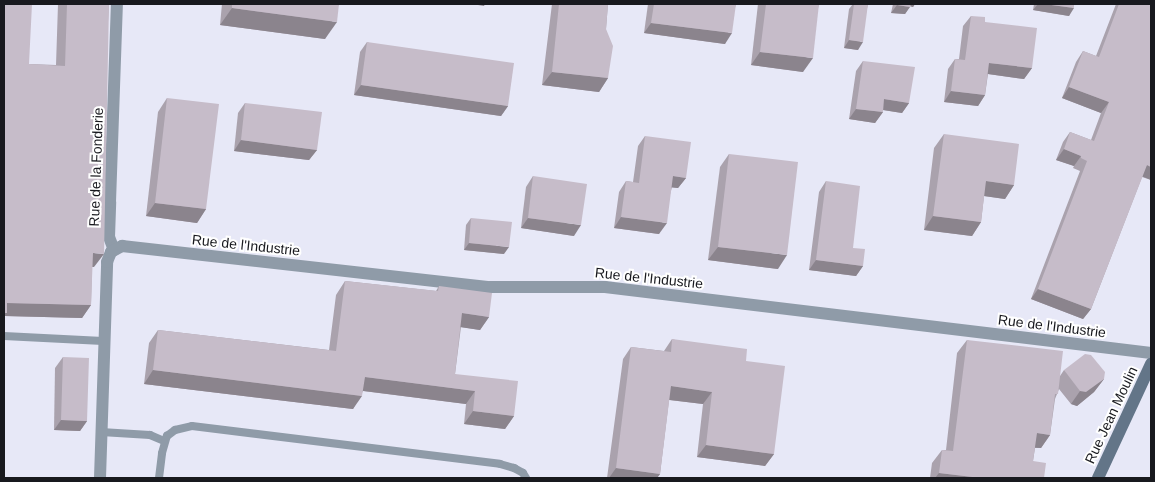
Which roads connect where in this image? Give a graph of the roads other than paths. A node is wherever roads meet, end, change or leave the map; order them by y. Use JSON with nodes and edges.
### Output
{"nodes":[{"id":1,"x":117,"y":4,"type":"edge"},
{"id":2,"x":114,"y":250,"type":"junction"},
{"id":3,"x":4,"y":336,"type":"edge"},
{"id":4,"x":103,"y":341,"type":"junction"},
{"id":5,"x":1151,"y":353,"type":"edge"},
{"id":6,"x":1151,"y":364,"type":"edge"},
{"id":7,"x":101,"y":432,"type":"junction"},
{"id":8,"x":164,"y":441,"type":"junction"},
{"id":9,"x":100,"y":478,"type":"edge"},
{"id":10,"x":159,"y":478,"type":"edge"},
{"id":11,"x":526,"y":478,"type":"edge"},
{"id":12,"x":1098,"y":478,"type":"edge"}],
"edges":[{"from":1,"to":2,"type":"street","name":"Rue de la Fonderie"},
{"from":2,"to":4,"type":"street"},
{"from":2,"to":5,"type":"street","name":"Rue de l'Industrie"},
{"from":3,"to":4,"type":"lane"},
{"from":4,"to":7,"type":"street"},
{"from":6,"to":12,"type":"street","name":"Rue Jean Moulin"},
{"from":7,"to":8,"type":"lane"},
{"from":7,"to":9,"type":"street"},
{"from":8,"to":10,"type":"lane"},
{"from":8,"to":11,"type":"lane"}]}
